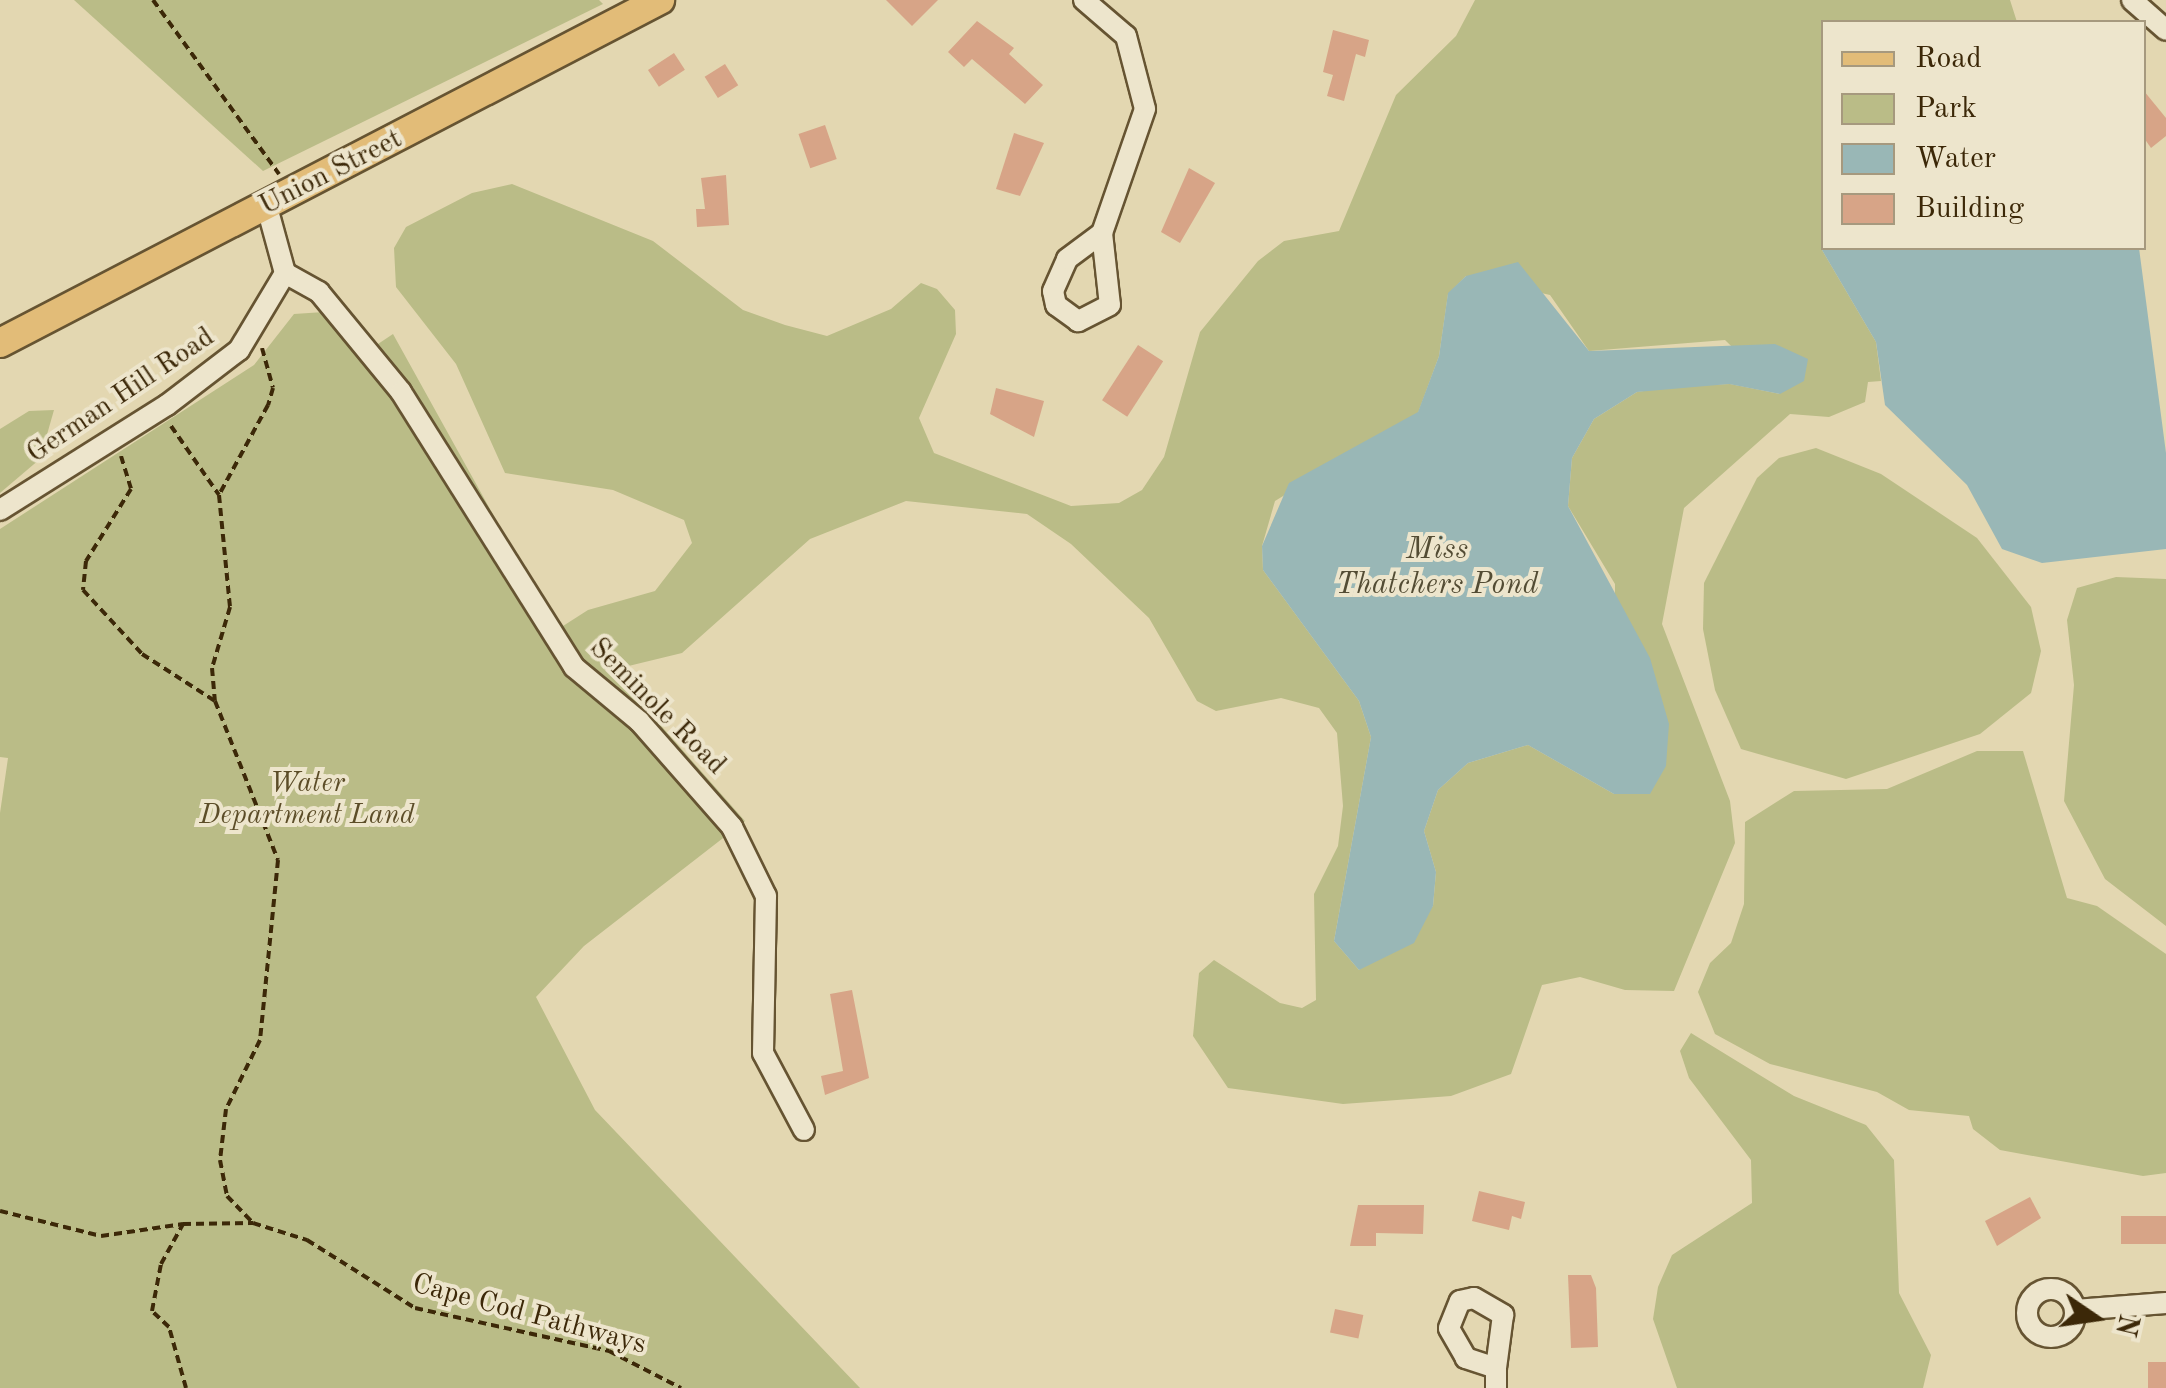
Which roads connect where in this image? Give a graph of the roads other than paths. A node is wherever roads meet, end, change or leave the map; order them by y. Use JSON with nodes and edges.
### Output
{"nodes":[{"id":1,"x":660,"y":0,"type":"edge"},
{"id":2,"x":1084,"y":0,"type":"edge"},
{"id":3,"x":2132,"y":0,"type":"edge"},
{"id":4,"x":2166,"y":30,"type":"edge"},
{"id":5,"x":277,"y":201,"type":"junction"},
{"id":6,"x":1102,"y":233,"type":"dead end"},
{"id":7,"x":285,"y":273,"type":"junction"},
{"id":8,"x":0,"y":343,"type":"edge"},
{"id":9,"x":0,"y":510,"type":"edge"},
{"id":10,"x":804,"y":1130,"type":"dead end"},
{"id":11,"x":2166,"y":1302,"type":"edge"},
{"id":12,"x":2074,"y":1310,"type":"dead end"}],
"edges":[{"from":1,"to":5,"type":"main road","name":"Union Street"},
{"from":2,"to":6,"type":"street"},
{"from":3,"to":4,"type":"street"},
{"from":5,"to":7,"type":"street"},
{"from":5,"to":8,"type":"main road","name":"Union Street"},
{"from":7,"to":9,"type":"street","name":"German Hill Road"},
{"from":7,"to":10,"type":"street","name":"Seminole Road"},
{"from":11,"to":12,"type":"street"}]}
